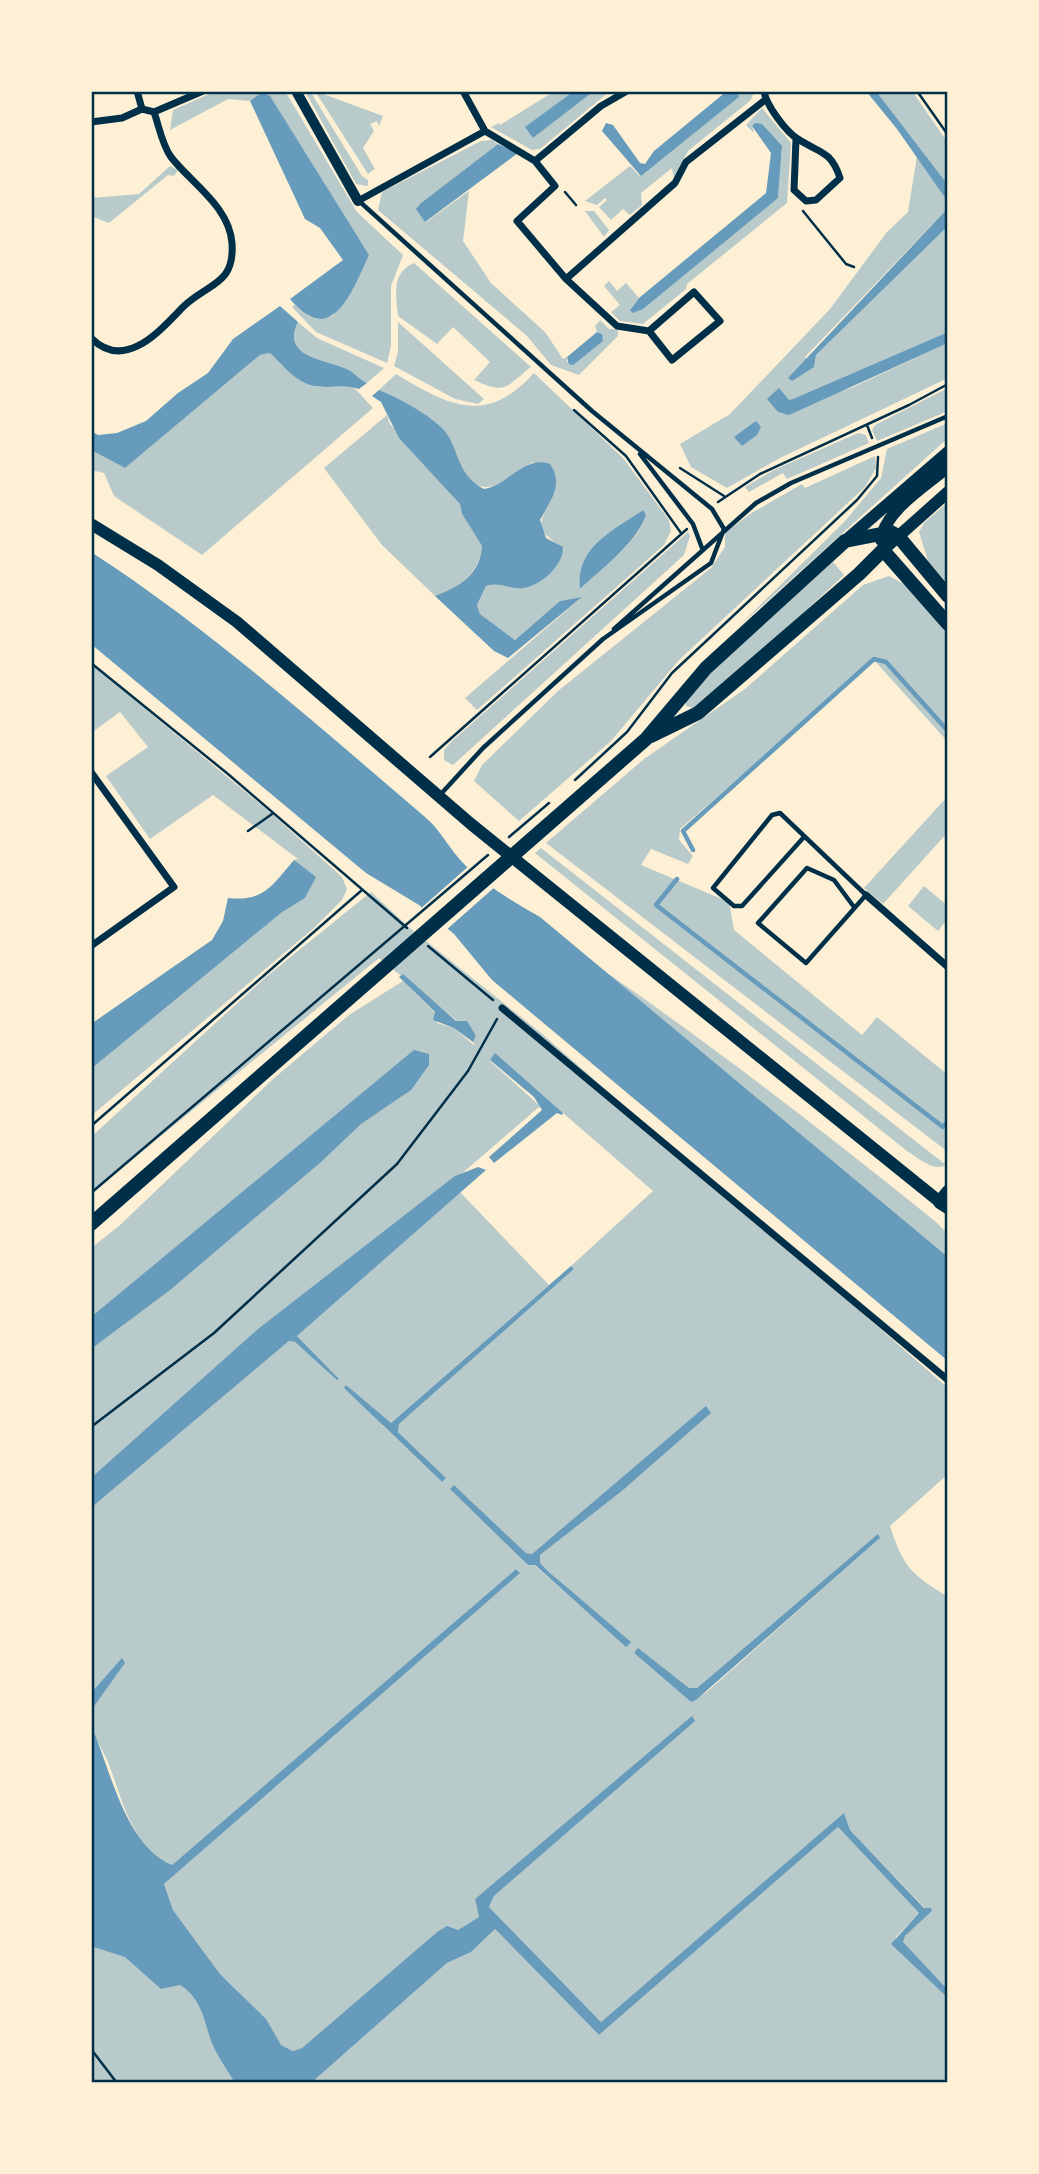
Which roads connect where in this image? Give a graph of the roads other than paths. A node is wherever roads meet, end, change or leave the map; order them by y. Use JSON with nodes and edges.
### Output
{"nodes":[{"id":1,"x":137,"y":91,"type":"edge"},
{"id":2,"x":203,"y":91,"type":"edge"},
{"id":3,"x":296,"y":91,"type":"edge"},
{"id":4,"x":463,"y":91,"type":"edge"},
{"id":5,"x":627,"y":91,"type":"edge"},
{"id":6,"x":764,"y":91,"type":"edge"},
{"id":7,"x":765,"y":100,"type":"junction"},
{"id":8,"x":142,"y":109,"type":"junction"},
{"id":9,"x":154,"y":112,"type":"junction"},
{"id":10,"x":91,"y":122,"type":"edge"},
{"id":11,"x":485,"y":131,"type":"junction"},
{"id":12,"x":796,"y":139,"type":"junction"},
{"id":13,"x":535,"y":161,"type":"junction"},
{"id":14,"x":358,"y":201,"type":"junction"},
{"id":15,"x":566,"y":279,"type":"junction"},
{"id":16,"x":649,"y":331,"type":"junction"},
{"id":17,"x":91,"y":338,"type":"edge"},
{"id":18,"x":948,"y":416,"type":"edge"},
{"id":19,"x":636,"y":448,"type":"junction"},
{"id":20,"x":948,"y":452,"type":"edge"},
{"id":21,"x":948,"y":467,"type":"edge"},
{"id":22,"x":948,"y":492,"type":"edge"},
{"id":23,"x":91,"y":524,"type":"edge"},
{"id":24,"x":723,"y":529,"type":"junction"},
{"id":25,"x":882,"y":532,"type":"junction"},
{"id":26,"x":898,"y":536,"type":"junction"},
{"id":27,"x":845,"y":541,"type":"junction"},
{"id":28,"x":702,"y":548,"type":"junction"},
{"id":29,"x":883,"y":550,"type":"junction"},
{"id":30,"x":948,"y":596,"type":"edge"},
{"id":31,"x":948,"y":624,"type":"edge"},
{"id":32,"x":603,"y":639,"type":"junction"},
{"id":33,"x":646,"y":739,"type":"junction"},
{"id":34,"x":91,"y":772,"type":"edge"},
{"id":35,"x":440,"y":796,"type":"junction"},
{"id":36,"x":804,"y":837,"type":"junction"},
{"id":37,"x":866,"y":895,"type":"junction"},
{"id":38,"x":854,"y":907,"type":"junction"},
{"id":39,"x":91,"y":946,"type":"edge"},
{"id":40,"x":948,"y":967,"type":"edge"},
{"id":41,"x":502,"y":1008,"type":"road end"},
{"id":42,"x":946,"y":1204,"type":"edge"},
{"id":43,"x":91,"y":1224,"type":"edge"},
{"id":44,"x":948,"y":1380,"type":"edge"}],
"edges":[{"from":1,"to":8,"type":"street"},
{"from":2,"to":9,"type":"street"},
{"from":3,"to":14,"type":"street"},
{"from":4,"to":11,"type":"street"},
{"from":5,"to":13,"type":"street"},
{"from":6,"to":7,"type":"street"},
{"from":7,"to":12,"type":"street"},
{"from":7,"to":15,"type":"street"},
{"from":8,"to":9,"type":"street"},
{"from":8,"to":10,"type":"street"},
{"from":9,"to":17,"type":"street"},
{"from":11,"to":13,"type":"street"},
{"from":11,"to":14,"type":"street"},
{"from":12,"to":12,"type":"street"},
{"from":13,"to":15,"type":"street"},
{"from":14,"to":19,"type":"lane"},
{"from":15,"to":16,"type":"street"},
{"from":16,"to":16,"type":"street"},
{"from":18,"to":24,"type":"lane"},
{"from":19,"to":24,"type":"lane"},
{"from":19,"to":28,"type":"lane"},
{"from":20,"to":27,"type":"main road"},
{"from":21,"to":25,"type":"main road"},
{"from":22,"to":26,"type":"main road"},
{"from":23,"to":35,"type":"main road"},
{"from":24,"to":28,"type":"lane"},
{"from":24,"to":32,"type":"lane"},
{"from":25,"to":26,"type":"main road"},
{"from":25,"to":27,"type":"main road"},
{"from":25,"to":29,"type":"main road"},
{"from":26,"to":29,"type":"main road"},
{"from":26,"to":30,"type":"main road"},
{"from":27,"to":33,"type":"main road"},
{"from":28,"to":32,"type":"lane"},
{"from":29,"to":31,"type":"main road"},
{"from":29,"to":33,"type":"main road"},
{"from":32,"to":35,"type":"lane"},
{"from":33,"to":43,"type":"main road"},
{"from":34,"to":39,"type":"street"},
{"from":35,"to":42,"type":"main road"},
{"from":36,"to":36,"type":"lane"},
{"from":36,"to":37,"type":"lane"},
{"from":37,"to":38,"type":"lane"},
{"from":37,"to":40,"type":"street"},
{"from":38,"to":38,"type":"lane"},
{"from":41,"to":44,"type":"street"}]}
